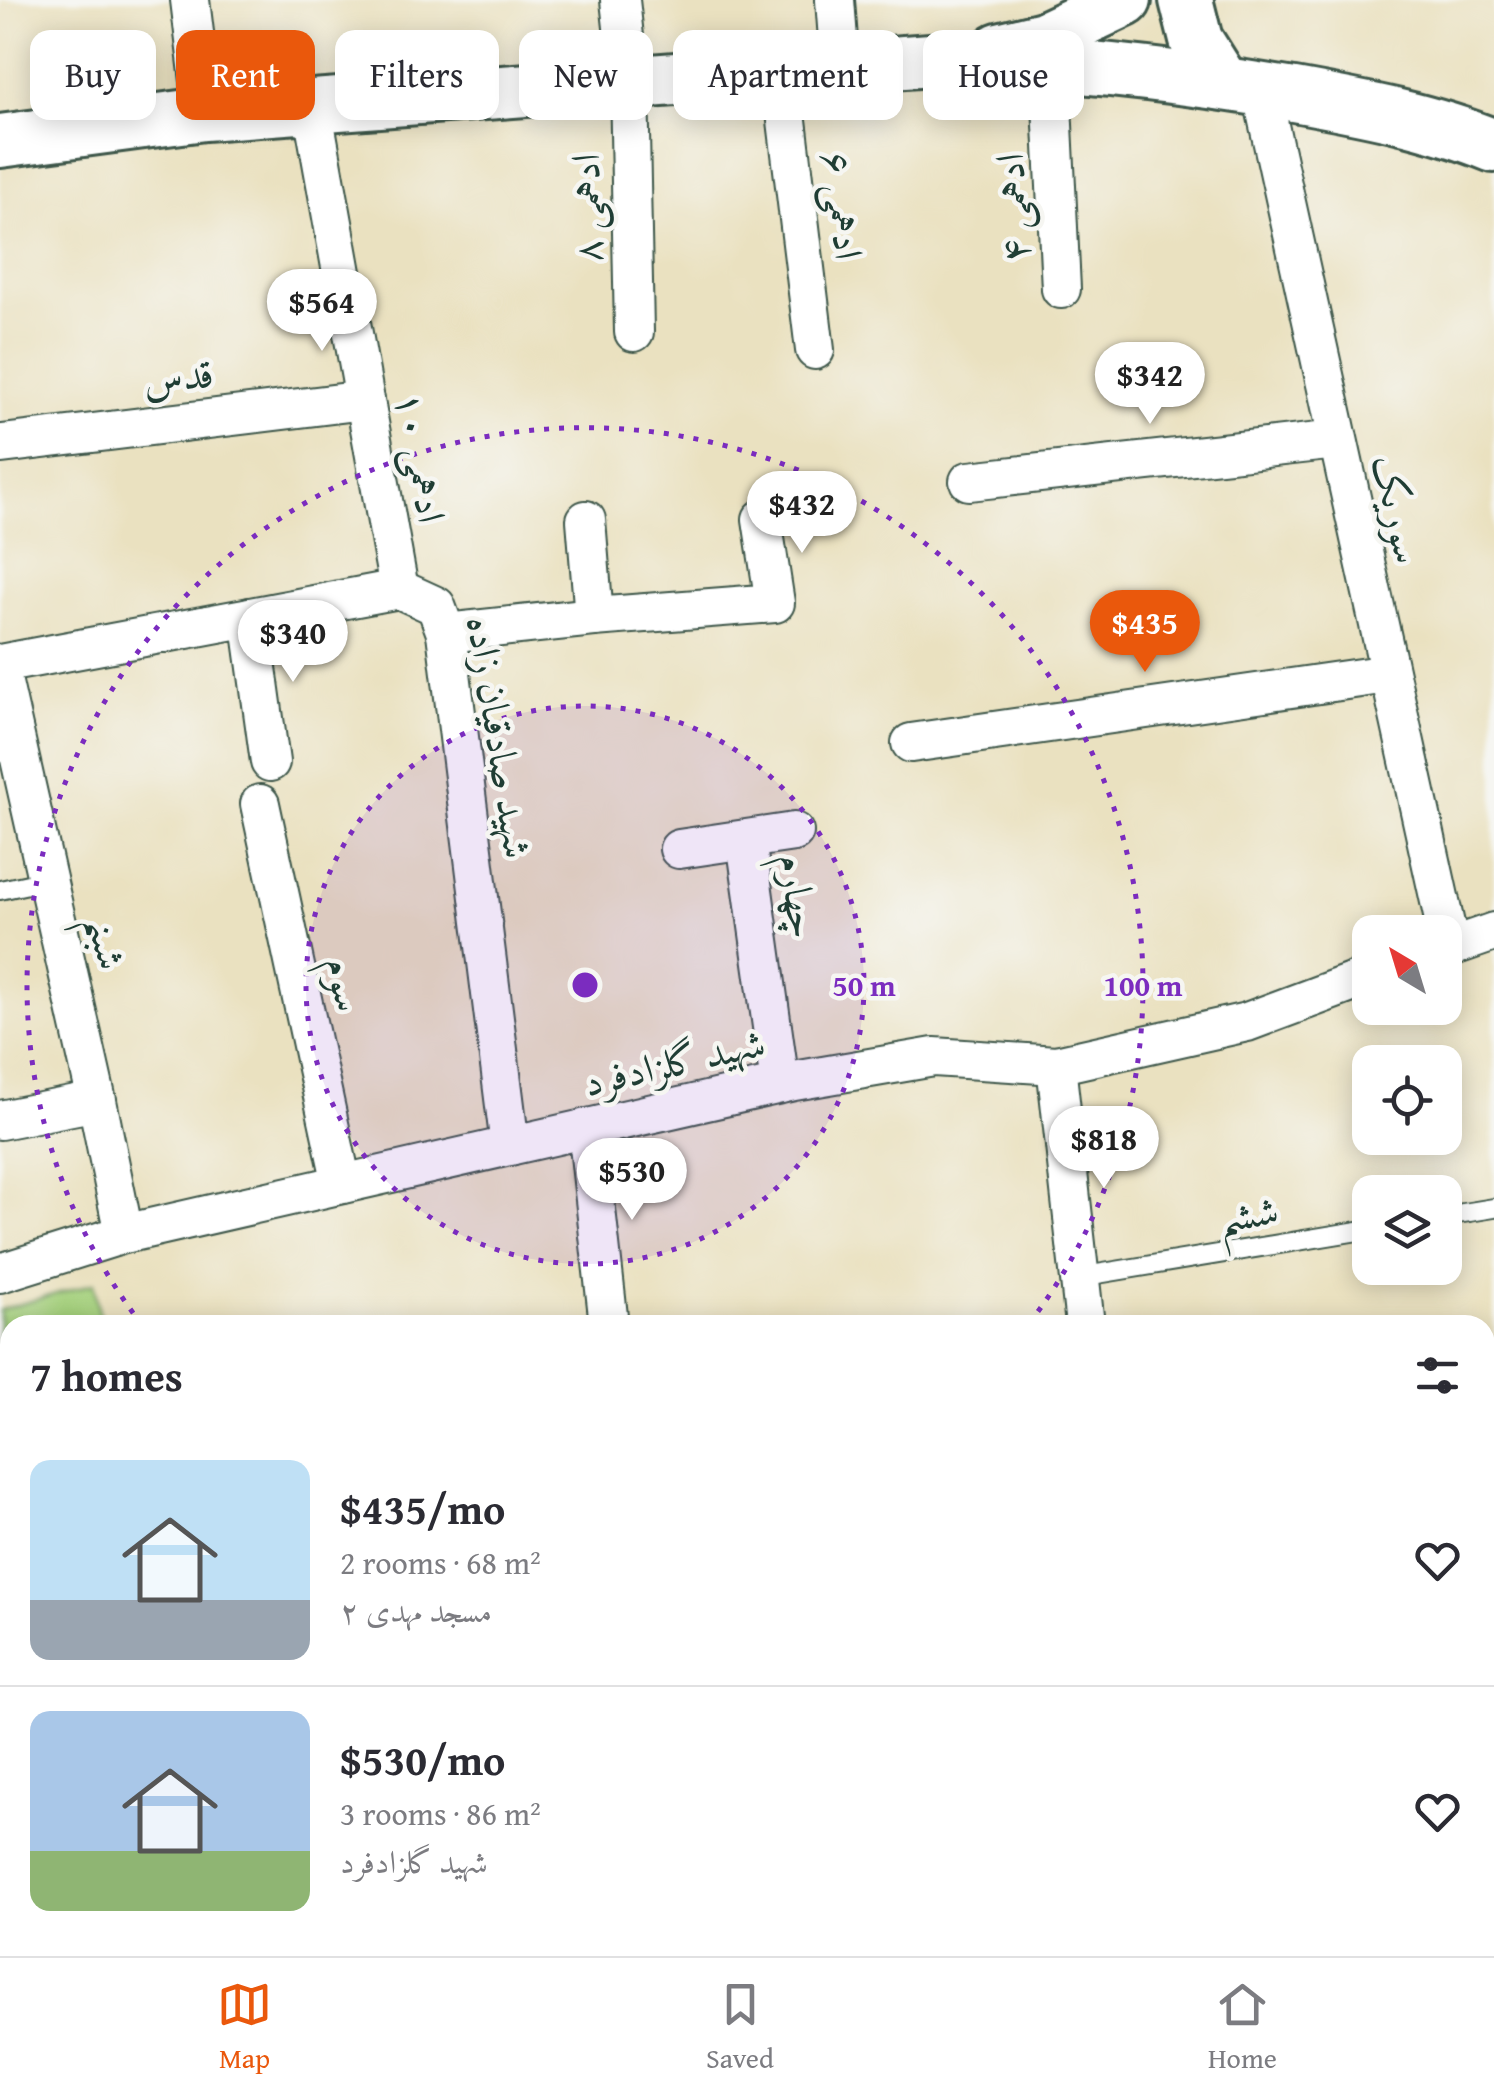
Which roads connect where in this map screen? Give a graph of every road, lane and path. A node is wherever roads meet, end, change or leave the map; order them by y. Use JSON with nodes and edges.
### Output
{"nodes":[{"id":1,"x":190,"y":0,"type":"edge"},
{"id":2,"x":620,"y":0,"type":"edge"},
{"id":3,"x":835,"y":0,"type":"edge"},
{"id":4,"x":1126,"y":0,"type":"edge"},
{"id":5,"x":1186,"y":0,"type":"edge"},
{"id":6,"x":194,"y":30,"type":"edge"},
{"id":7,"x":623,"y":30,"type":"edge"},
{"id":8,"x":837,"y":30,"type":"edge"},
{"id":9,"x":1061,"y":30,"type":"edge"},
{"id":10,"x":1084,"y":67,"type":"edge"},
{"id":11,"x":1242,"y":86,"type":"junction"},
{"id":12,"x":519,"y":90,"type":"edge"},
{"id":13,"x":315,"y":106,"type":"edge"},
{"id":14,"x":176,"y":118,"type":"edge"},
{"id":15,"x":315,"y":120,"type":"edge"},
{"id":16,"x":629,"y":120,"type":"edge"},
{"id":17,"x":787,"y":120,"type":"edge"},
{"id":18,"x":1053,"y":120,"type":"edge"},
{"id":19,"x":0,"y":140,"type":"edge"},
{"id":20,"x":1494,"y":146,"type":"edge"},
{"id":21,"x":1061,"y":289,"type":"dead end"},
{"id":22,"x":634,"y":332,"type":"dead end"},
{"id":23,"x":816,"y":350,"type":"dead end"},
{"id":24,"x":365,"y":400,"type":"junction"},
{"id":25,"x":1337,"y":440,"type":"junction"},
{"id":26,"x":2,"y":444,"type":"edge"},
{"id":27,"x":969,"y":481,"type":"dead end"},
{"id":28,"x":762,"y":518,"type":"dead end"},
{"id":29,"x":586,"y":520,"type":"dead end"},
{"id":30,"x":400,"y":589,"type":"junction"},
{"id":31,"x":594,"y":616,"type":"junction"},
{"id":32,"x":250,"y":617,"type":"junction"},
{"id":33,"x":446,"y":632,"type":"junction"},
{"id":34,"x":0,"y":667,"type":"edge"},
{"id":35,"x":1388,"y":674,"type":"junction"},
{"id":36,"x":911,"y":742,"type":"dead end"},
{"id":37,"x":270,"y":762,"type":"dead end"},
{"id":38,"x":260,"y":804,"type":"dead end"},
{"id":39,"x":794,"y":832,"type":"dead end"},
{"id":40,"x":746,"y":840,"type":"junction"},
{"id":41,"x":680,"y":850,"type":"dead end"},
{"id":42,"x":46,"y":880,"type":"junction"},
{"id":43,"x":0,"y":890,"type":"edge"},
{"id":44,"x":1441,"y":915,"type":"edge"},
{"id":45,"x":1494,"y":932,"type":"edge"},
{"id":46,"x":1462,"y":943,"type":"edge"},
{"id":47,"x":1352,"y":983,"type":"edge"},
{"id":48,"x":1056,"y":1065,"type":"junction"},
{"id":49,"x":780,"y":1084,"type":"junction"},
{"id":50,"x":97,"y":1100,"type":"junction"},
{"id":51,"x":0,"y":1120,"type":"edge"},
{"id":52,"x":587,"y":1128,"type":"junction"},
{"id":53,"x":510,"y":1146,"type":"junction"},
{"id":54,"x":342,"y":1184,"type":"junction"},
{"id":55,"x":1494,"y":1208,"type":"edge"},
{"id":56,"x":1462,"y":1213,"type":"edge"},
{"id":57,"x":1352,"y":1232,"type":"edge"},
{"id":58,"x":124,"y":1234,"type":"junction"},
{"id":59,"x":0,"y":1273,"type":"edge"},
{"id":60,"x":1079,"y":1277,"type":"junction"},
{"id":61,"x":608,"y":1315,"type":"edge"},
{"id":62,"x":1083,"y":1315,"type":"edge"}],
"edges":[{"from":1,"to":6,"type":"street"},
{"from":2,"to":7,"type":"street","name":"ادهمی ۸"},
{"from":3,"to":8,"type":"street"},
{"from":4,"to":9,"type":"street"},
{"from":5,"to":11,"type":"street"},
{"from":10,"to":11,"type":"street"},
{"from":11,"to":20,"type":"street"},
{"from":11,"to":25,"type":"street","name":"سوریک"},
{"from":12,"to":13,"type":"street"},
{"from":14,"to":19,"type":"street"},
{"from":15,"to":24,"type":"street","name":"ادهمی ۱۰"},
{"from":16,"to":22,"type":"street","name":"ادهمی ۸"},
{"from":17,"to":23,"type":"street","name":"ادهمی ۶"},
{"from":18,"to":21,"type":"street","name":"ادهمی ۴"},
{"from":24,"to":26,"type":"street","name":"قدس"},
{"from":24,"to":30,"type":"street","name":"ادهمی ۱۰"},
{"from":25,"to":27,"type":"street"},
{"from":25,"to":35,"type":"street","name":"سوریک"},
{"from":28,"to":31,"type":"street"},
{"from":29,"to":31,"type":"street"},
{"from":30,"to":32,"type":"street"},
{"from":30,"to":33,"type":"street","name":"شهید صادقیان زاده"},
{"from":31,"to":33,"type":"street"},
{"from":32,"to":34,"type":"street"},
{"from":32,"to":37,"type":"street"},
{"from":33,"to":53,"type":"street","name":"شهید صادقیان زاده"},
{"from":34,"to":42,"type":"street","name":"شبنم"},
{"from":35,"to":36,"type":"street"},
{"from":35,"to":44,"type":"street","name":"سوریک"},
{"from":38,"to":54,"type":"street","name":"سوم"},
{"from":39,"to":40,"type":"street"},
{"from":40,"to":41,"type":"street"},
{"from":40,"to":49,"type":"street","name":"چهارم"},
{"from":42,"to":43,"type":"lane"},
{"from":42,"to":50,"type":"street","name":"شبنم"},
{"from":45,"to":46,"type":"street"},
{"from":47,"to":48,"type":"street","name":"شهید گلزادفرد"},
{"from":48,"to":49,"type":"street","name":"شهید گلزادفرد"},
{"from":48,"to":60,"type":"street"},
{"from":49,"to":52,"type":"street","name":"شهید گلزادفرد"},
{"from":50,"to":51,"type":"street"},
{"from":50,"to":58,"type":"street","name":"شبنم"},
{"from":52,"to":53,"type":"street","name":"شهید گلزادفرد"},
{"from":52,"to":61,"type":"street"},
{"from":53,"to":54,"type":"street","name":"شهید گلزادفرد"},
{"from":54,"to":58,"type":"street","name":"شهید گلزادفرد"},
{"from":55,"to":56,"type":"lane"},
{"from":57,"to":60,"type":"lane","name":"ششم"},
{"from":58,"to":59,"type":"street","name":"شهید گلزادفرد"},
{"from":60,"to":62,"type":"street"}]}
